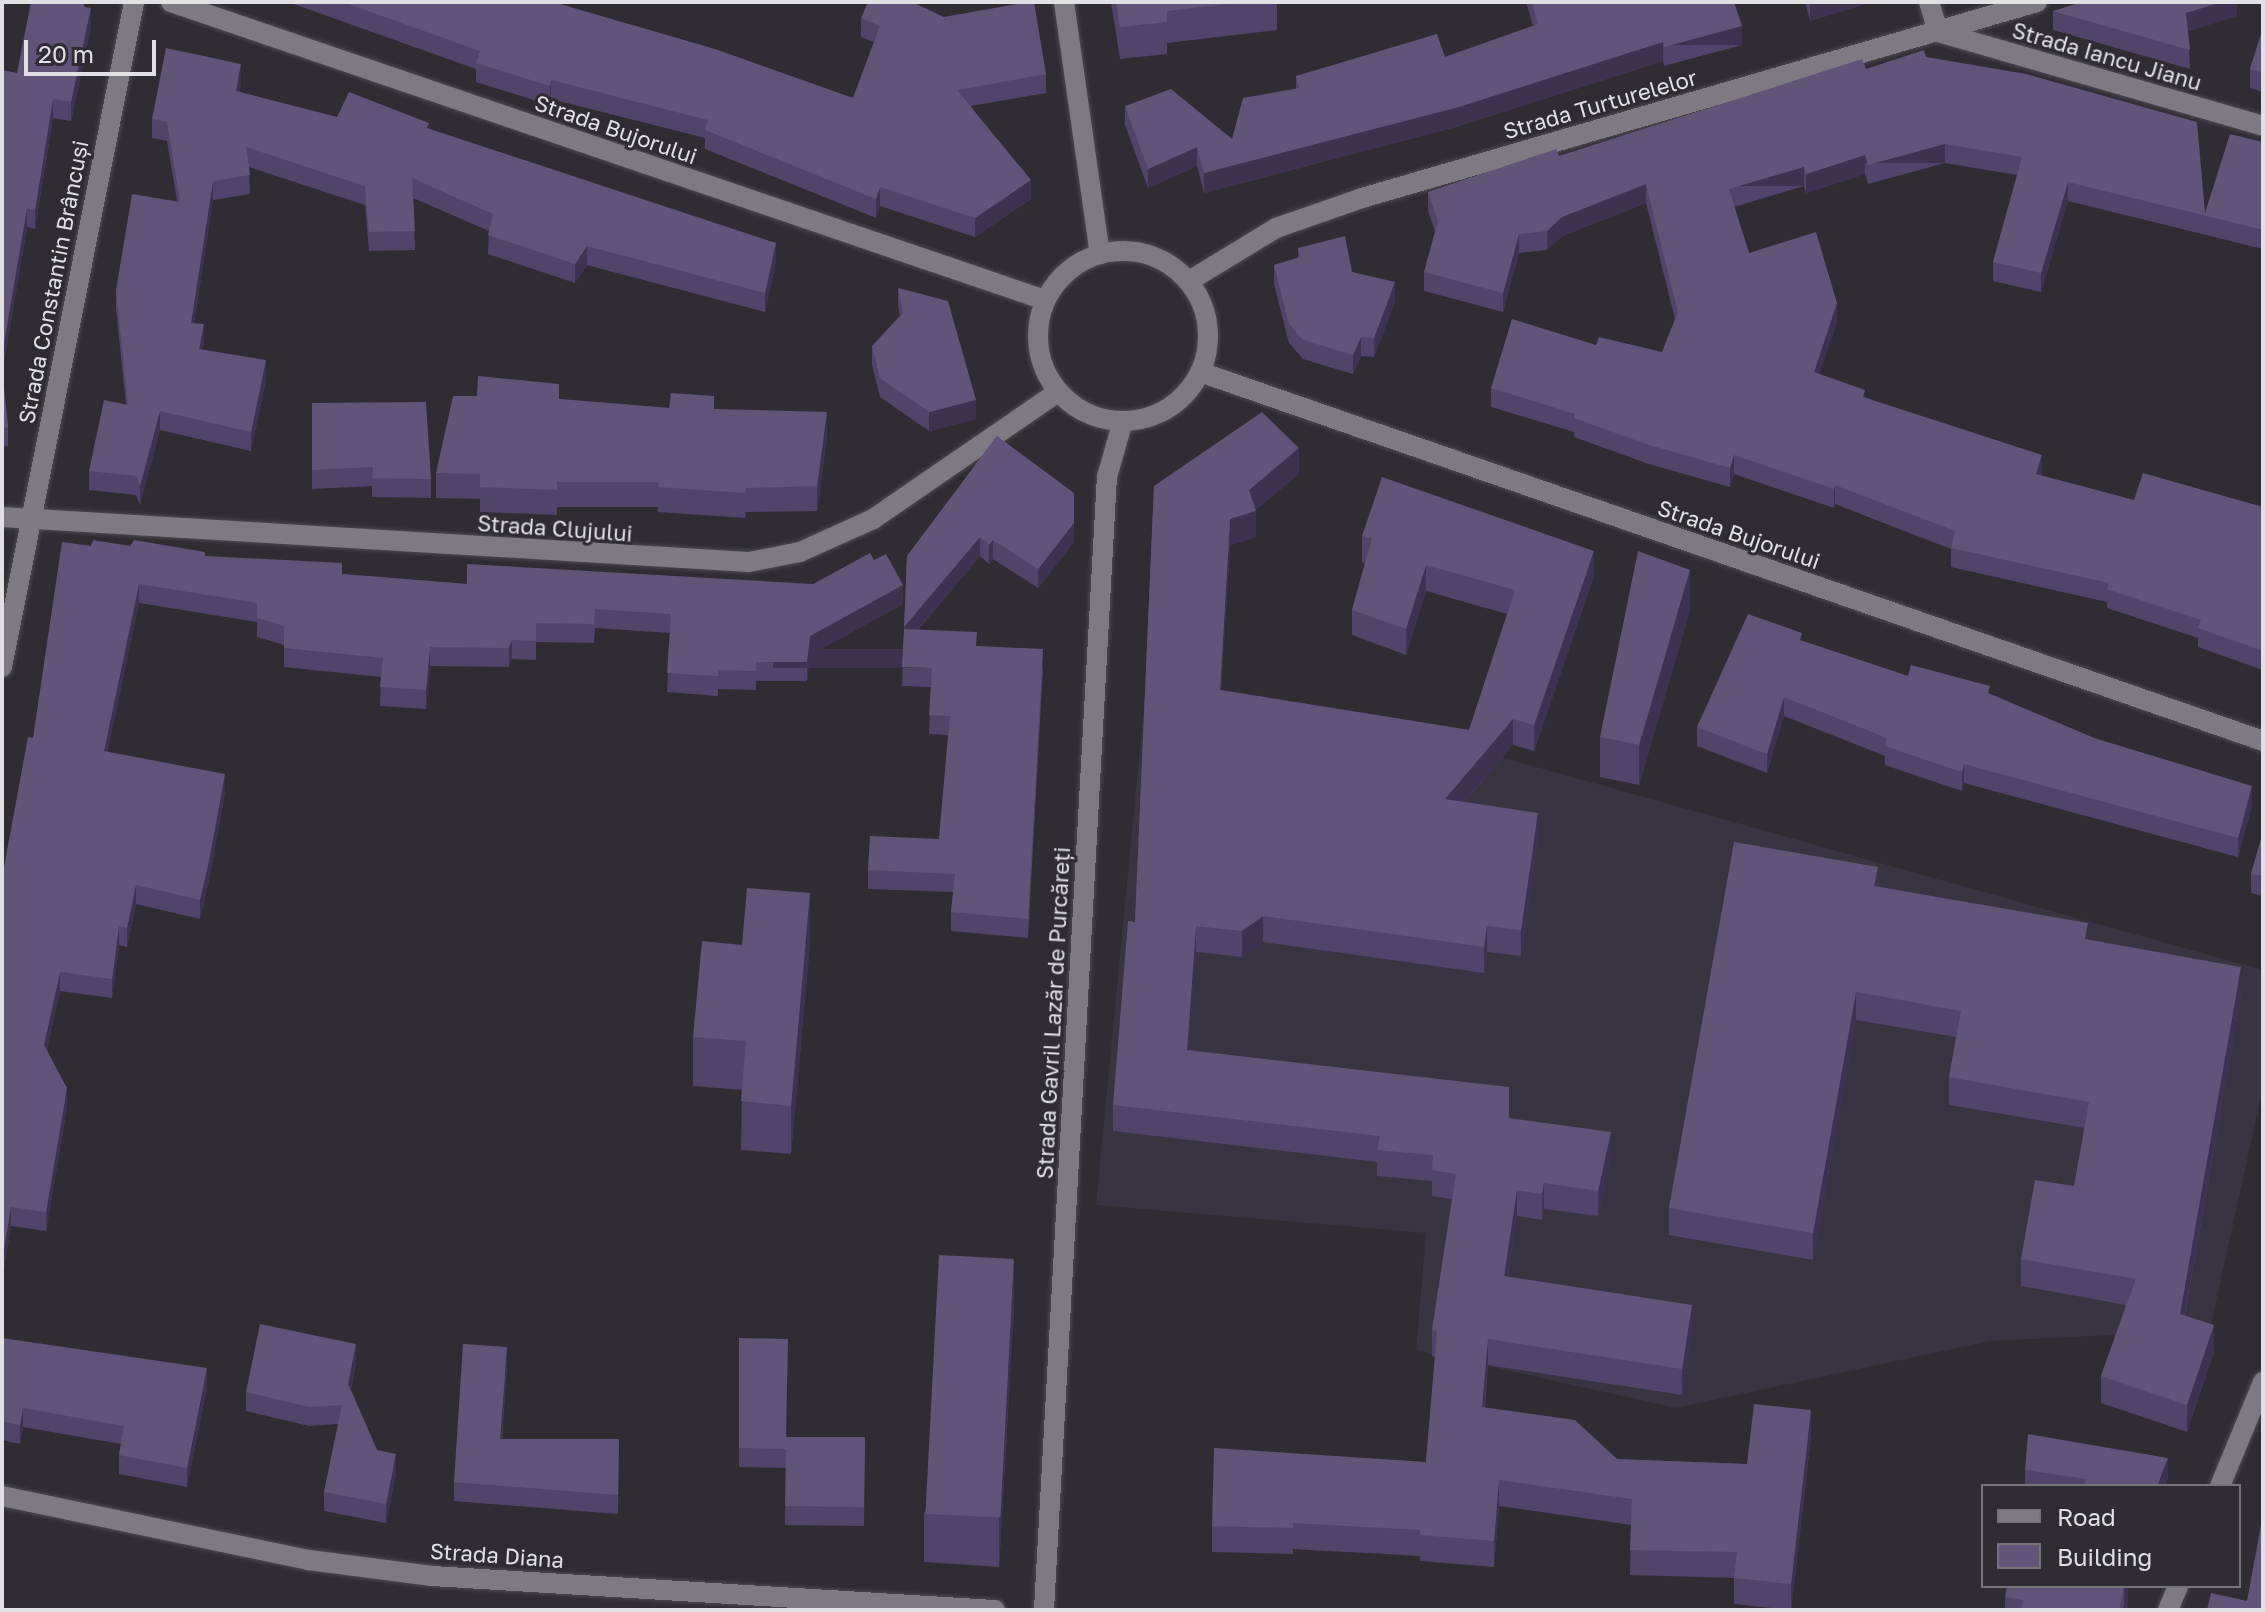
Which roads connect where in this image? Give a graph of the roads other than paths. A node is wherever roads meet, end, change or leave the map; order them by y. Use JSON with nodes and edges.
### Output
{"nodes":[{"id":1,"x":134,"y":2,"type":"edge"},
{"id":2,"x":171,"y":2,"type":"edge"},
{"id":3,"x":1064,"y":2,"type":"edge"},
{"id":4,"x":1929,"y":2,"type":"edge"},
{"id":5,"x":2037,"y":2,"type":"edge"},
{"id":6,"x":1938,"y":32,"type":"junction"},
{"id":7,"x":2263,"y":126,"type":"edge"},
{"id":8,"x":1100,"y":254,"type":"junction"},
{"id":9,"x":1189,"y":281,"type":"junction"},
{"id":10,"x":1045,"y":300,"type":"junction"},
{"id":11,"x":1200,"y":372,"type":"junction"},
{"id":12,"x":1058,"y":392,"type":"junction"},
{"id":13,"x":1123,"y":421,"type":"junction"},
{"id":14,"x":31,"y":515,"type":"junction"},
{"id":15,"x":2,"y":517,"type":"edge"},
{"id":16,"x":2,"y":667,"type":"edge"},
{"id":17,"x":2263,"y":741,"type":"edge"},
{"id":18,"x":2263,"y":1382,"type":"edge"},
{"id":19,"x":2221,"y":1484,"type":"edge"},
{"id":20,"x":2,"y":1496,"type":"edge"},
{"id":21,"x":2177,"y":1588,"type":"edge"},
{"id":22,"x":995,"y":1610,"type":"edge"},
{"id":23,"x":1044,"y":1610,"type":"edge"},
{"id":24,"x":2168,"y":1610,"type":"edge"}],
"edges":[{"from":1,"to":14,"type":"street","name":"Strada Constantin Brâncuși"},
{"from":2,"to":10,"type":"street","name":"Strada Bujorului"},
{"from":3,"to":8,"type":"street"},
{"from":4,"to":6,"type":"street"},
{"from":5,"to":6,"type":"street","name":"Strada Turturelelor"},
{"from":6,"to":7,"type":"street","name":"Strada Iancu Jianu"},
{"from":6,"to":9,"type":"street","name":"Strada Turturelelor"},
{"from":8,"to":9,"type":"street"},
{"from":8,"to":10,"type":"street"},
{"from":9,"to":11,"type":"street"},
{"from":10,"to":12,"type":"street"},
{"from":11,"to":13,"type":"street"},
{"from":11,"to":17,"type":"street","name":"Strada Bujorului"},
{"from":12,"to":13,"type":"street"},
{"from":12,"to":14,"type":"street","name":"Strada Clujului"},
{"from":13,"to":23,"type":"street","name":"Strada Gavril Lazăr de Purcăreți"},
{"from":14,"to":15,"type":"street","name":"Strada Clujului"},
{"from":14,"to":16,"type":"street","name":"Strada Constantin Brâncuși"},
{"from":18,"to":19,"type":"street"},
{"from":20,"to":22,"type":"street","name":"Strada Diana"},
{"from":21,"to":24,"type":"street"}]}
